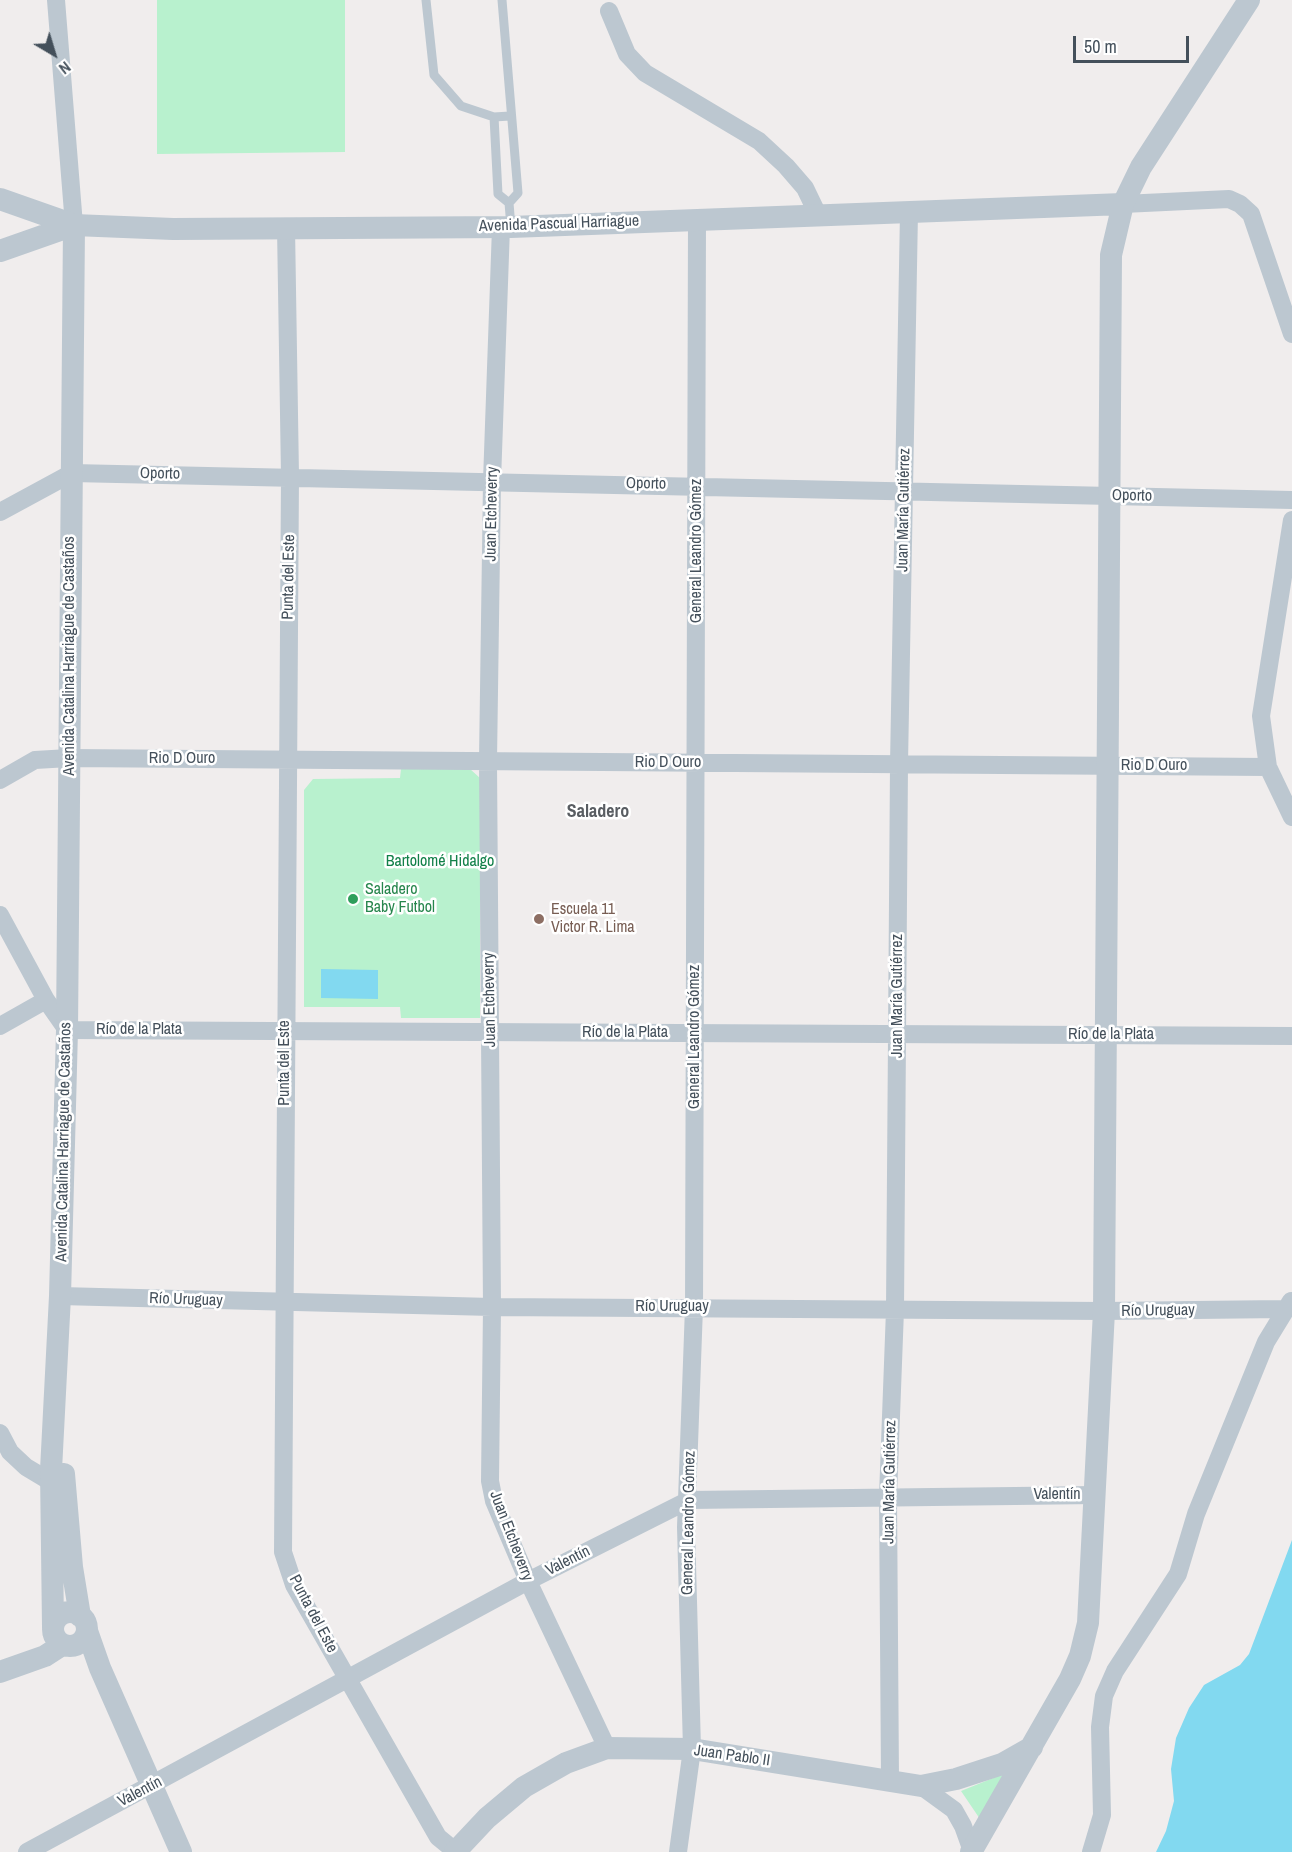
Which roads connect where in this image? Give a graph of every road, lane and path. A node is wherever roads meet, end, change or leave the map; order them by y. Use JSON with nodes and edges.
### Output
{"nodes":[{"id":1,"x":56,"y":0,"type":"edge"},
{"id":2,"x":426,"y":0,"type":"edge"},
{"id":3,"x":502,"y":0,"type":"edge"},
{"id":4,"x":1249,"y":0,"type":"edge"},
{"id":5,"x":609,"y":11,"type":"dead end"},
{"id":6,"x":510,"y":116,"type":"junction"},
{"id":7,"x":494,"y":117,"type":"junction"},
{"id":8,"x":0,"y":198,"type":"edge"},
{"id":9,"x":509,"y":204,"type":"junction"},
{"id":10,"x":1123,"y":204,"type":"junction"},
{"id":11,"x":909,"y":212,"type":"junction"},
{"id":12,"x":818,"y":216,"type":"junction"},
{"id":13,"x":697,"y":220,"type":"junction"},
{"id":14,"x":74,"y":225,"type":"junction"},
{"id":15,"x":286,"y":227,"type":"junction"},
{"id":16,"x":506,"y":227,"type":"junction"},
{"id":17,"x":0,"y":251,"type":"edge"},
{"id":18,"x":1292,"y":334,"type":"edge"},
{"id":19,"x":72,"y":473,"type":"junction"},
{"id":20,"x":290,"y":476,"type":"junction"},
{"id":21,"x":492,"y":481,"type":"junction"},
{"id":22,"x":697,"y":486,"type":"junction"},
{"id":23,"x":905,"y":491,"type":"junction"},
{"id":24,"x":1108,"y":495,"type":"junction"},
{"id":25,"x":1292,"y":500,"type":"edge"},
{"id":26,"x":0,"y":513,"type":"edge"},
{"id":27,"x":1292,"y":520,"type":"edge"},
{"id":28,"x":69,"y":758,"type":"junction"},
{"id":29,"x":287,"y":760,"type":"junction"},
{"id":30,"x":488,"y":761,"type":"junction"},
{"id":31,"x":695,"y":763,"type":"junction"},
{"id":32,"x":899,"y":764,"type":"junction"},
{"id":33,"x":1106,"y":766,"type":"junction"},
{"id":34,"x":1268,"y":767,"type":"junction"},
{"id":35,"x":0,"y":780,"type":"edge"},
{"id":36,"x":1292,"y":817,"type":"edge"},
{"id":37,"x":0,"y":915,"type":"edge"},
{"id":38,"x":5,"y":936,"type":"edge"},
{"id":39,"x":46,"y":1000,"type":"junction"},
{"id":40,"x":0,"y":1026,"type":"edge"},
{"id":41,"x":67,"y":1030,"type":"junction"},
{"id":42,"x":286,"y":1031,"type":"junction"},
{"id":43,"x":490,"y":1032,"type":"junction"},
{"id":44,"x":695,"y":1033,"type":"junction"},
{"id":45,"x":897,"y":1034,"type":"junction"},
{"id":46,"x":1104,"y":1035,"type":"junction"},
{"id":47,"x":1292,"y":1036,"type":"edge"},
{"id":48,"x":284,"y":1303,"type":"junction"},
{"id":49,"x":1288,"y":1304,"type":"edge"},
{"id":50,"x":59,"y":1305,"type":"junction"},
{"id":51,"x":492,"y":1307,"type":"junction"},
{"id":52,"x":694,"y":1307,"type":"junction"},
{"id":53,"x":895,"y":1310,"type":"junction"},
{"id":54,"x":1104,"y":1311,"type":"junction"},
{"id":55,"x":0,"y":1433,"type":"edge"},
{"id":56,"x":58,"y":1481,"type":"junction"},
{"id":57,"x":1096,"y":1495,"type":"junction"},
{"id":58,"x":888,"y":1497,"type":"junction"},
{"id":59,"x":689,"y":1500,"type":"junction"},
{"id":60,"x":528,"y":1581,"type":"junction"},
{"id":61,"x":84,"y":1624,"type":"junction"},
{"id":62,"x":59,"y":1637,"type":"junction"},
{"id":63,"x":100,"y":1668,"type":"junction"},
{"id":64,"x":10,"y":1669,"type":"edge"},
{"id":65,"x":347,"y":1678,"type":"junction"},
{"id":66,"x":1034,"y":1746,"type":"junction"},
{"id":67,"x":607,"y":1748,"type":"junction"},
{"id":68,"x":692,"y":1749,"type":"junction"},
{"id":69,"x":890,"y":1780,"type":"junction"},
{"id":70,"x":151,"y":1786,"type":"junction"},
{"id":71,"x":921,"y":1786,"type":"junction"},
{"id":72,"x":27,"y":1852,"type":"edge"},
{"id":73,"x":181,"y":1852,"type":"edge"},
{"id":74,"x":455,"y":1852,"type":"edge"},
{"id":75,"x":678,"y":1852,"type":"edge"},
{"id":76,"x":972,"y":1852,"type":"edge"},
{"id":77,"x":1091,"y":1852,"type":"edge"}],
"edges":[{"from":1,"to":14,"type":"street","name":"Avenida Catalina Harriague de Castaños"},
{"from":2,"to":7,"type":"lane"},
{"from":3,"to":6,"type":"lane"},
{"from":4,"to":10,"type":"street"},
{"from":5,"to":12,"type":"street"},
{"from":6,"to":7,"type":"lane"},
{"from":6,"to":9,"type":"lane"},
{"from":7,"to":9,"type":"lane"},
{"from":8,"to":14,"type":"street","name":"Avenida Pascual Harriague"},
{"from":9,"to":16,"type":"lane"},
{"from":10,"to":11,"type":"street","name":"Avenida Pascual Harriague"},
{"from":10,"to":18,"type":"street"},
{"from":10,"to":24,"type":"street"},
{"from":11,"to":12,"type":"street","name":"Avenida Pascual Harriague"},
{"from":11,"to":23,"type":"street","name":"Juan María Gutiérrez"},
{"from":12,"to":13,"type":"street","name":"Avenida Pascual Harriague"},
{"from":13,"to":16,"type":"street","name":"Avenida Pascual Harriague"},
{"from":13,"to":22,"type":"street","name":"General Leandro Gómez"},
{"from":14,"to":15,"type":"street","name":"Avenida Pascual Harriague"},
{"from":14,"to":17,"type":"street"},
{"from":14,"to":19,"type":"street","name":"Avenida Catalina Harriague de Castaños"},
{"from":15,"to":16,"type":"street","name":"Avenida Pascual Harriague"},
{"from":15,"to":20,"type":"street","name":"Punta del Este"},
{"from":16,"to":21,"type":"street","name":"Juan Etcheverry"},
{"from":19,"to":20,"type":"street","name":"Oporto"},
{"from":19,"to":26,"type":"street"},
{"from":19,"to":28,"type":"street","name":"Avenida Catalina Harriague de Castaños"},
{"from":20,"to":21,"type":"street","name":"Oporto"},
{"from":20,"to":29,"type":"street","name":"Punta del Este"},
{"from":21,"to":22,"type":"street","name":"Oporto"},
{"from":21,"to":30,"type":"street","name":"Juan Etcheverry"},
{"from":22,"to":23,"type":"street","name":"Oporto"},
{"from":22,"to":31,"type":"street","name":"General Leandro Gómez"},
{"from":23,"to":24,"type":"street","name":"Oporto"},
{"from":23,"to":32,"type":"street","name":"Juan María Gutiérrez"},
{"from":24,"to":25,"type":"street","name":"Oporto"},
{"from":24,"to":33,"type":"street"},
{"from":27,"to":34,"type":"street"},
{"from":28,"to":29,"type":"street","name":"Rio D Ouro"},
{"from":28,"to":35,"type":"street","name":"Rio D Ouro"},
{"from":28,"to":41,"type":"street","name":"Avenida Catalina Harriague de Castaños"},
{"from":29,"to":30,"type":"street","name":"Rio D Ouro"},
{"from":29,"to":42,"type":"street","name":"Punta del Este"},
{"from":30,"to":31,"type":"street","name":"Rio D Ouro"},
{"from":30,"to":43,"type":"street","name":"Juan Etcheverry"},
{"from":31,"to":32,"type":"street","name":"Rio D Ouro"},
{"from":31,"to":44,"type":"street","name":"General Leandro Gómez"},
{"from":32,"to":33,"type":"street","name":"Rio D Ouro"},
{"from":32,"to":45,"type":"street","name":"Juan María Gutiérrez"},
{"from":33,"to":34,"type":"street","name":"Rio D Ouro"},
{"from":33,"to":46,"type":"street"},
{"from":34,"to":36,"type":"street"},
{"from":37,"to":38,"type":"street"},
{"from":38,"to":39,"type":"street"},
{"from":39,"to":40,"type":"street"},
{"from":39,"to":41,"type":"street"},
{"from":41,"to":42,"type":"street","name":"Río de la Plata"},
{"from":41,"to":50,"type":"street","name":"Avenida Catalina Harriague de Castaños"},
{"from":42,"to":43,"type":"street","name":"Río de la Plata"},
{"from":42,"to":48,"type":"street","name":"Punta del Este"},
{"from":43,"to":44,"type":"street","name":"Río de la Plata"},
{"from":43,"to":51,"type":"street","name":"Juan Etcheverry"},
{"from":44,"to":45,"type":"street","name":"Río de la Plata"},
{"from":44,"to":52,"type":"street","name":"General Leandro Gómez"},
{"from":45,"to":46,"type":"street","name":"Río de la Plata"},
{"from":45,"to":53,"type":"street","name":"Juan María Gutiérrez"},
{"from":46,"to":47,"type":"street","name":"Río de la Plata"},
{"from":46,"to":54,"type":"street"},
{"from":48,"to":50,"type":"street","name":"Río Uruguay"},
{"from":48,"to":51,"type":"street","name":"Río Uruguay"},
{"from":48,"to":65,"type":"street","name":"Punta del Este"},
{"from":49,"to":54,"type":"street","name":"Río Uruguay"},
{"from":49,"to":77,"type":"street"},
{"from":50,"to":56,"type":"street","name":"Avenida Catalina Harriague de Castaños"},
{"from":51,"to":52,"type":"street","name":"Río Uruguay"},
{"from":51,"to":60,"type":"street","name":"Juan Etcheverry"},
{"from":52,"to":53,"type":"street","name":"Río Uruguay"},
{"from":52,"to":59,"type":"street","name":"General Leandro Gómez"},
{"from":53,"to":54,"type":"street","name":"Río Uruguay"},
{"from":53,"to":58,"type":"street","name":"Juan María Gutiérrez"},
{"from":54,"to":57,"type":"street"},
{"from":55,"to":56,"type":"street"},
{"from":56,"to":61,"type":"street","name":"Avenida Catalina Harriague de Castaños"},
{"from":56,"to":62,"type":"street","name":"Avenida Catalina Harriague de Castaños"},
{"from":57,"to":58,"type":"street","name":"Valentín"},
{"from":57,"to":66,"type":"street"},
{"from":58,"to":59,"type":"street","name":"Valentín"},
{"from":58,"to":69,"type":"street","name":"Juan María Gutiérrez"},
{"from":59,"to":60,"type":"street","name":"Valentín"},
{"from":59,"to":68,"type":"street","name":"General Leandro Gómez"},
{"from":60,"to":65,"type":"street","name":"Valentín"},
{"from":60,"to":67,"type":"street","name":"Juan Etcheverry"},
{"from":61,"to":62,"type":"street"},
{"from":61,"to":62,"type":"street"},
{"from":61,"to":63,"type":"street","name":"Avenida Catalina Harriague de Castaños"},
{"from":62,"to":63,"type":"street","name":"Avenida Catalina Harriague de Castaños"},
{"from":62,"to":64,"type":"street"},
{"from":63,"to":70,"type":"street","name":"Avenida Catalina Harriague de Castaños"},
{"from":65,"to":70,"type":"street","name":"Valentín"},
{"from":65,"to":74,"type":"street","name":"Punta del Este"},
{"from":66,"to":71,"type":"street","name":"Juan Pablo II"},
{"from":66,"to":76,"type":"street"},
{"from":67,"to":68,"type":"street","name":"Juan Pablo II"},
{"from":67,"to":74,"type":"street","name":"Juan Pablo II"},
{"from":68,"to":69,"type":"street","name":"Juan Pablo II"},
{"from":68,"to":75,"type":"street","name":"General Leandro Gómez"},
{"from":69,"to":71,"type":"street","name":"Juan Pablo II"},
{"from":70,"to":72,"type":"street","name":"Valentín"},
{"from":70,"to":73,"type":"street","name":"Avenida Catalina Harriague de Castaños"},
{"from":71,"to":76,"type":"street"}]}
